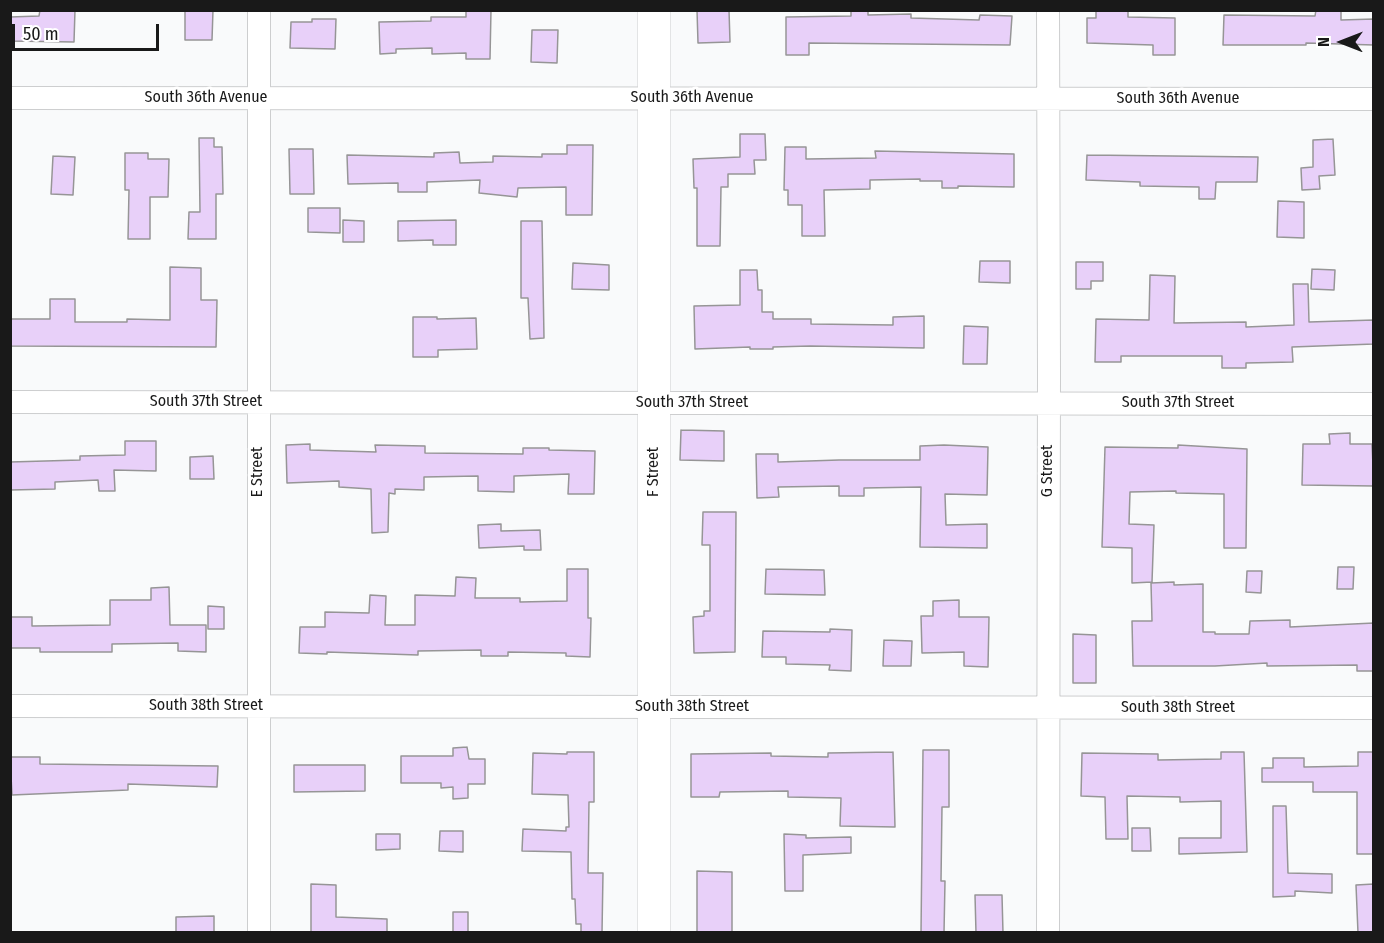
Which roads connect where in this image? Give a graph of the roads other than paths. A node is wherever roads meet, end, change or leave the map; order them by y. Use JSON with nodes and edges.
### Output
{"nodes":[{"id":1,"x":258,"y":10,"type":"edge"},
{"id":2,"x":654,"y":10,"type":"edge"},
{"id":3,"x":1048,"y":10,"type":"edge"},
{"id":4,"x":654,"y":98,"type":"junction"},
{"id":5,"x":10,"y":99,"type":"edge"},
{"id":6,"x":258,"y":99,"type":"junction"},
{"id":7,"x":1048,"y":99,"type":"junction"},
{"id":8,"x":1374,"y":99,"type":"edge"},
{"id":9,"x":10,"y":402,"type":"edge"},
{"id":10,"x":258,"y":402,"type":"junction"},
{"id":11,"x":654,"y":403,"type":"junction"},
{"id":12,"x":1048,"y":403,"type":"junction"},
{"id":13,"x":1374,"y":404,"type":"edge"},
{"id":14,"x":10,"y":705,"type":"edge"},
{"id":15,"x":259,"y":706,"type":"junction"},
{"id":16,"x":654,"y":707,"type":"junction"},
{"id":17,"x":1374,"y":708,"type":"edge"},
{"id":18,"x":1048,"y":709,"type":"junction"},
{"id":19,"x":259,"y":933,"type":"edge"},
{"id":20,"x":654,"y":933,"type":"edge"},
{"id":21,"x":1048,"y":933,"type":"edge"}],
"edges":[{"from":1,"to":6,"type":"street","name":"E Street"},
{"from":2,"to":4,"type":"main road","name":"F Street"},
{"from":3,"to":7,"type":"street","name":"G Street"},
{"from":4,"to":6,"type":"street","name":"South 36th Avenue"},
{"from":4,"to":7,"type":"street","name":"South 36th Avenue"},
{"from":4,"to":11,"type":"main road","name":"F Street"},
{"from":5,"to":6,"type":"street","name":"South 36th Avenue"},
{"from":6,"to":10,"type":"street","name":"E Street"},
{"from":7,"to":8,"type":"street","name":"South 36th Avenue"},
{"from":7,"to":12,"type":"street","name":"G Street"},
{"from":9,"to":10,"type":"street","name":"South 37th Street"},
{"from":10,"to":11,"type":"street","name":"South 37th Street"},
{"from":10,"to":15,"type":"street","name":"E Street"},
{"from":11,"to":12,"type":"street","name":"South 37th Street"},
{"from":11,"to":16,"type":"main road","name":"F Street"},
{"from":12,"to":13,"type":"street","name":"South 37th Street"},
{"from":12,"to":18,"type":"street","name":"G Street"},
{"from":14,"to":15,"type":"street","name":"South 38th Street"},
{"from":15,"to":16,"type":"street","name":"South 38th Street"},
{"from":15,"to":19,"type":"street","name":"E Street"},
{"from":16,"to":18,"type":"street","name":"South 38th Street"},
{"from":16,"to":20,"type":"main road","name":"F Street"},
{"from":17,"to":18,"type":"street","name":"South 38th Street"},
{"from":18,"to":21,"type":"street","name":"G Street"}]}
